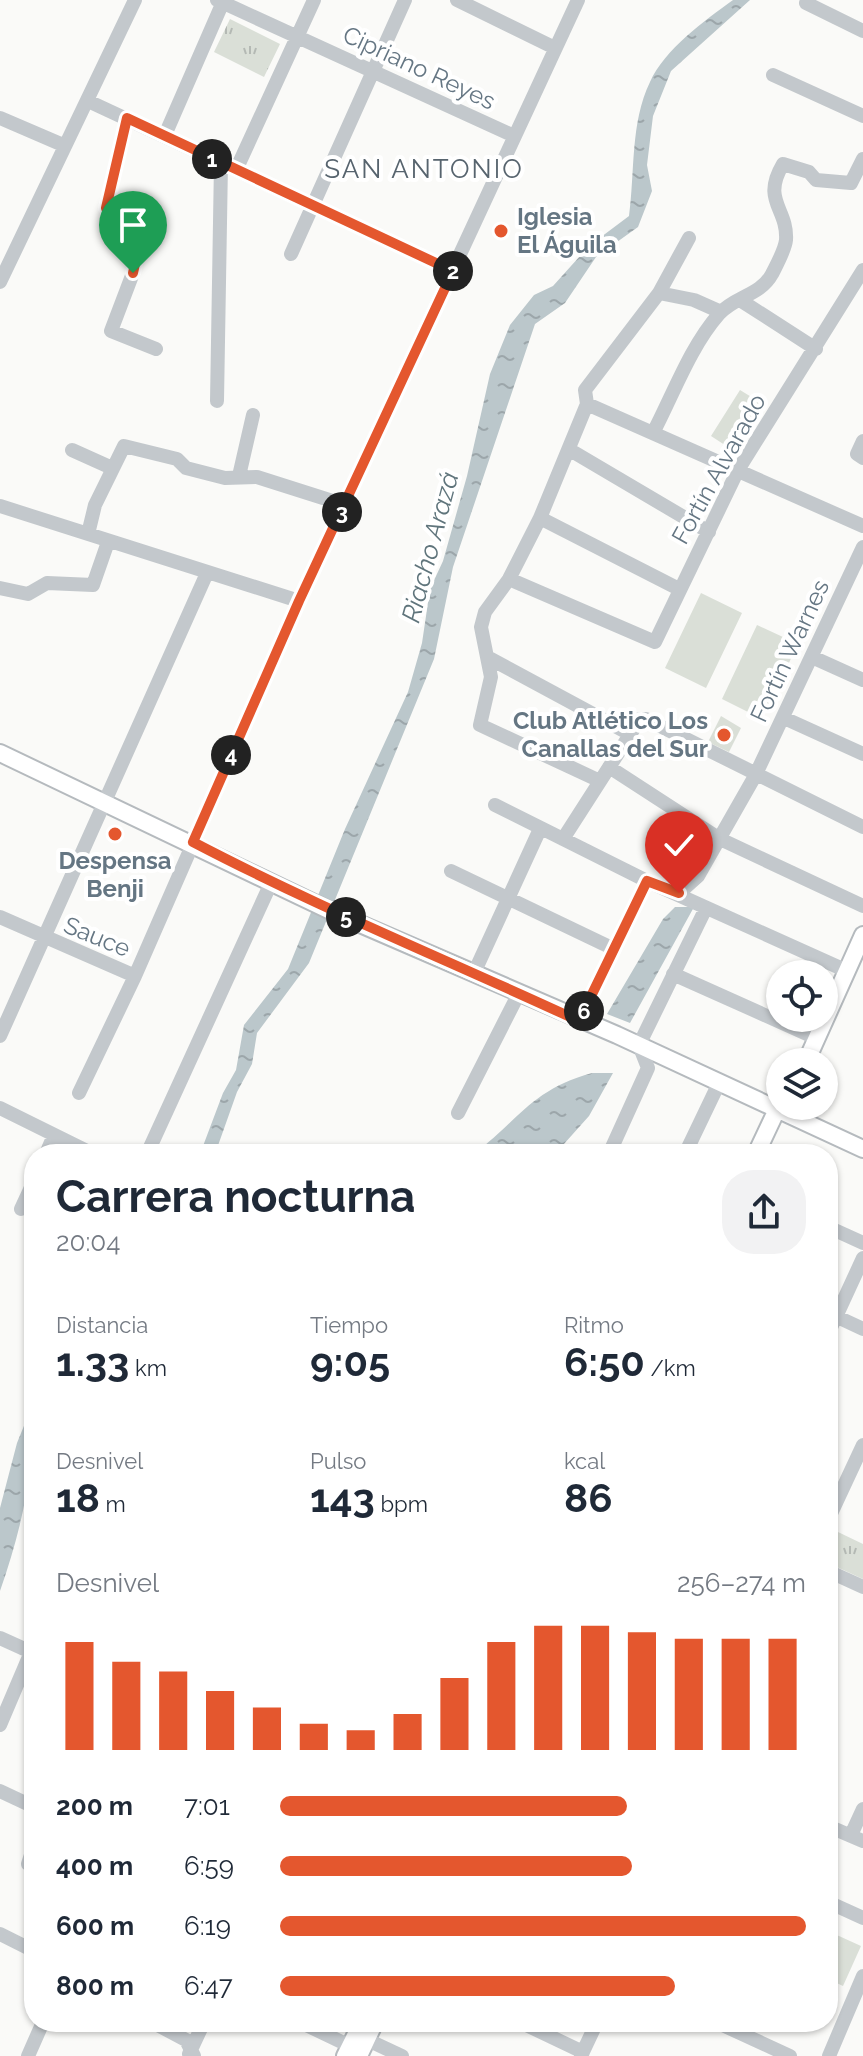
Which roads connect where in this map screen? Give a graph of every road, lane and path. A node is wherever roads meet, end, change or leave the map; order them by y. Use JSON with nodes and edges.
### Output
{"nodes":[{"id":1,"x":135,"y":0,"type":"edge"},
{"id":2,"x":314,"y":0,"type":"edge"},
{"id":3,"x":405,"y":0,"type":"edge"},
{"id":4,"x":457,"y":0,"type":"edge"},
{"id":5,"x":578,"y":0,"type":"edge"},
{"id":6,"x":220,"y":1,"type":"edge"},
{"id":7,"x":806,"y":3,"type":"dead end"},
{"id":8,"x":487,"y":6,"type":"edge"},
{"id":9,"x":863,"y":31,"type":"edge"},
{"id":10,"x":297,"y":37,"type":"junction"},
{"id":11,"x":555,"y":48,"type":"junction"},
{"id":12,"x":373,"y":71,"type":"junction"},
{"id":13,"x":773,"y":75,"type":"dead end"},
{"id":14,"x":88,"y":101,"type":"junction"},
{"id":15,"x":863,"y":116,"type":"edge"},
{"id":16,"x":0,"y":118,"type":"edge"},
{"id":17,"x":127,"y":118,"type":"junction"},
{"id":18,"x":165,"y":135,"type":"junction"},
{"id":19,"x":514,"y":136,"type":"junction"},
{"id":20,"x":63,"y":145,"type":"junction"},
{"id":21,"x":863,"y":159,"type":"edge"},
{"id":22,"x":221,"y":163,"type":"junction"},
{"id":23,"x":236,"y":170,"type":"junction"},
{"id":24,"x":313,"y":204,"type":"junction"},
{"id":25,"x":689,"y":238,"type":"dead end"},
{"id":26,"x":291,"y":254,"type":"dead end"},
{"id":27,"x":453,"y":271,"type":"junction"},
{"id":28,"x":1,"y":272,"type":"edge"},
{"id":29,"x":859,"y":276,"type":"edge"},
{"id":30,"x":659,"y":293,"type":"junction"},
{"id":31,"x":740,"y":300,"type":"junction"},
{"id":32,"x":721,"y":312,"type":"junction"},
{"id":33,"x":156,"y":349,"type":"dead end"},
{"id":34,"x":816,"y":349,"type":"junction"},
{"id":35,"x":217,"y":401,"type":"dead end"},
{"id":36,"x":587,"y":404,"type":"junction"},
{"id":37,"x":253,"y":415,"type":"dead end"},
{"id":38,"x":653,"y":433,"type":"junction"},
{"id":39,"x":863,"y":441,"type":"edge"},
{"id":40,"x":72,"y":450,"type":"dead end"},
{"id":41,"x":570,"y":450,"type":"junction"},
{"id":42,"x":863,"y":458,"type":"edge"},
{"id":43,"x":112,"y":468,"type":"junction"},
{"id":44,"x":738,"y":470,"type":"junction"},
{"id":45,"x":239,"y":476,"type":"junction"},
{"id":46,"x":345,"y":505,"type":"junction"},
{"id":47,"x":0,"y":506,"type":"edge"},
{"id":48,"x":540,"y":518,"type":"junction"},
{"id":49,"x":863,"y":526,"type":"edge"},
{"id":50,"x":709,"y":532,"type":"junction"},
{"id":51,"x":88,"y":534,"type":"junction"},
{"id":52,"x":108,"y":542,"type":"junction"},
{"id":53,"x":863,"y":547,"type":"edge"},
{"id":54,"x":207,"y":573,"type":"junction"},
{"id":55,"x":509,"y":579,"type":"junction"},
{"id":56,"x":0,"y":588,"type":"edge"},
{"id":57,"x":679,"y":589,"type":"junction"},
{"id":58,"x":299,"y":601,"type":"junction"},
{"id":59,"x":812,"y":657,"type":"junction"},
{"id":60,"x":489,"y":658,"type":"junction"},
{"id":61,"x":863,"y":680,"type":"edge"},
{"id":62,"x":784,"y":718,"type":"junction"},
{"id":63,"x":630,"y":734,"type":"junction"},
{"id":64,"x":0,"y":753,"type":"edge"},
{"id":65,"x":863,"y":754,"type":"edge"},
{"id":66,"x":609,"y":767,"type":"junction"},
{"id":67,"x":755,"y":776,"type":"junction"},
{"id":68,"x":600,"y":781,"type":"junction"},
{"id":69,"x":105,"y":802,"type":"junction"},
{"id":70,"x":495,"y":805,"type":"dead end"},
{"id":71,"x":863,"y":827,"type":"edge"},
{"id":72,"x":540,"y":829,"type":"junction"},
{"id":73,"x":563,"y":839,"type":"junction"},
{"id":74,"x":720,"y":839,"type":"junction"},
{"id":75,"x":193,"y":842,"type":"junction"},
{"id":76,"x":451,"y":871,"type":"dead end"},
{"id":77,"x":647,"y":881,"type":"junction"},
{"id":78,"x":271,"y":883,"type":"junction"},
{"id":79,"x":679,"y":893,"type":"junction"},
{"id":80,"x":508,"y":899,"type":"junction"},
{"id":81,"x":863,"y":906,"type":"edge"},
{"id":82,"x":706,"y":908,"type":"junction"},
{"id":83,"x":0,"y":917,"type":"edge"},
{"id":84,"x":863,"y":920,"type":"edge"},
{"id":85,"x":863,"y":935,"type":"edge"},
{"id":86,"x":44,"y":939,"type":"junction"},
{"id":87,"x":614,"y":949,"type":"junction"},
{"id":88,"x":845,"y":970,"type":"junction"},
{"id":89,"x":474,"y":973,"type":"junction"},
{"id":90,"x":673,"y":974,"type":"junction"},
{"id":91,"x":135,"y":976,"type":"junction"},
{"id":92,"x":838,"y":983,"type":"edge"},
{"id":93,"x":519,"y":993,"type":"junction"},
{"id":94,"x":579,"y":1021,"type":"junction"},
{"id":95,"x":815,"y":1032,"type":"edge"},
{"id":96,"x":0,"y":1036,"type":"edge"},
{"id":97,"x":813,"y":1037,"type":"junction"},
{"id":98,"x":639,"y":1045,"type":"junction"},
{"id":99,"x":807,"y":1048,"type":"edge"},
{"id":100,"x":810,"y":1048,"type":"edge"},
{"id":101,"x":719,"y":1083,"type":"junction"},
{"id":102,"x":79,"y":1093,"type":"dead end"},
{"id":103,"x":766,"y":1101,"type":"edge"},
{"id":104,"x":0,"y":1108,"type":"edge"},
{"id":105,"x":458,"y":1113,"type":"dead end"},
{"id":106,"x":776,"y":1120,"type":"edge"},
{"id":107,"x":779,"y":1120,"type":"edge"},
{"id":108,"x":808,"y":1120,"type":"edge"},
{"id":109,"x":54,"y":1135,"type":"junction"},
{"id":110,"x":50,"y":1144,"type":"edge"},
{"id":111,"x":72,"y":1144,"type":"edge"},
{"id":112,"x":152,"y":1144,"type":"edge"},
{"id":113,"x":614,"y":1144,"type":"edge"},
{"id":114,"x":690,"y":1144,"type":"edge"},
{"id":115,"x":762,"y":1144,"type":"edge"},
{"id":116,"x":771,"y":1144,"type":"edge"},
{"id":117,"x":863,"y":1149,"type":"edge"},
{"id":118,"x":24,"y":1203,"type":"edge"},
{"id":119,"x":21,"y":1209,"type":"dead end"},
{"id":120,"x":838,"y":1232,"type":"edge"},
{"id":121,"x":863,"y":1243,"type":"edge"},
{"id":122,"x":863,"y":1258,"type":"edge"},
{"id":123,"x":838,"y":1303,"type":"edge"},
{"id":124,"x":838,"y":1317,"type":"edge"},
{"id":125,"x":863,"y":1329,"type":"edge"},
{"id":126,"x":863,"y":1445,"type":"edge"},
{"id":127,"x":838,"y":1499,"type":"edge"},
{"id":128,"x":838,"y":1576,"type":"edge"},
{"id":129,"x":863,"y":1587,"type":"edge"},
{"id":130,"x":0,"y":1638,"type":"edge"},
{"id":131,"x":24,"y":1648,"type":"edge"},
{"id":132,"x":24,"y":1672,"type":"edge"},
{"id":133,"x":0,"y":1725,"type":"edge"},
{"id":134,"x":0,"y":1791,"type":"edge"},
{"id":135,"x":24,"y":1802,"type":"edge"},
{"id":136,"x":863,"y":1809,"type":"edge"},
{"id":137,"x":838,"y":1830,"type":"edge"},
{"id":138,"x":857,"y":1838,"type":"edge"},
{"id":139,"x":838,"y":1907,"type":"edge"},
{"id":140,"x":863,"y":1918,"type":"edge"},
{"id":141,"x":0,"y":1934,"type":"edge"},
{"id":142,"x":24,"y":1946,"type":"edge"},
{"id":143,"x":863,"y":1976,"type":"edge"},
{"id":144,"x":39,"y":2032,"type":"edge"},
{"id":145,"x":171,"y":2032,"type":"edge"},
{"id":146,"x":200,"y":2032,"type":"edge"},
{"id":147,"x":328,"y":2032,"type":"edge"},
{"id":148,"x":539,"y":2032,"type":"edge"},
{"id":149,"x":592,"y":2032,"type":"edge"},
{"id":150,"x":738,"y":2032,"type":"edge"},
{"id":151,"x":356,"y":2042,"type":"edge"},
{"id":152,"x":191,"y":2054,"type":"edge"},
{"id":153,"x":582,"y":2054,"type":"edge"},
{"id":154,"x":28,"y":2056,"type":"edge"},
{"id":155,"x":402,"y":2056,"type":"edge"},
{"id":156,"x":790,"y":2056,"type":"edge"},
{"id":157,"x":829,"y":2056,"type":"edge"}],
"edges":[{"from":1,"to":14,"type":"street"},
{"from":2,"to":10,"type":"street"},
{"from":3,"to":12,"type":"street"},
{"from":4,"to":8,"type":"street"},
{"from":5,"to":11,"type":"street"},
{"from":6,"to":10,"type":"street","name":"Cipriano Reyes"},
{"from":6,"to":18,"type":"street"},
{"from":7,"to":9,"type":"street"},
{"from":8,"to":11,"type":"street"},
{"from":10,"to":12,"type":"street","name":"Cipriano Reyes"},
{"from":10,"to":23,"type":"street"},
{"from":11,"to":19,"type":"street"},
{"from":12,"to":19,"type":"street","name":"Cipriano Reyes"},
{"from":12,"to":24,"type":"street"},
{"from":13,"to":15,"type":"street"},
{"from":14,"to":17,"type":"street"},
{"from":14,"to":20,"type":"street"},
{"from":16,"to":20,"type":"street"},
{"from":17,"to":18,"type":"street"},
{"from":17,"to":33,"type":"street"},
{"from":18,"to":22,"type":"street"},
{"from":19,"to":27,"type":"street"},
{"from":20,"to":28,"type":"street"},
{"from":21,"to":31,"type":"street"},
{"from":22,"to":23,"type":"street"},
{"from":22,"to":35,"type":"street"},
{"from":23,"to":24,"type":"street"},
{"from":24,"to":26,"type":"street"},
{"from":24,"to":27,"type":"street"},
{"from":25,"to":30,"type":"street"},
{"from":27,"to":46,"type":"street"},
{"from":29,"to":34,"type":"street","name":"Fortín Alvarado"},
{"from":30,"to":32,"type":"street"},
{"from":30,"to":36,"type":"street"},
{"from":31,"to":32,"type":"street"},
{"from":31,"to":34,"type":"street"},
{"from":32,"to":38,"type":"street"},
{"from":34,"to":44,"type":"street","name":"Fortín Alvarado"},
{"from":36,"to":38,"type":"street"},
{"from":36,"to":41,"type":"street"},
{"from":37,"to":45,"type":"street"},
{"from":38,"to":44,"type":"street"},
{"from":39,"to":42,"type":"street"},
{"from":40,"to":43,"type":"street"},
{"from":41,"to":48,"type":"street"},
{"from":41,"to":50,"type":"street"},
{"from":43,"to":45,"type":"street"},
{"from":43,"to":51,"type":"street"},
{"from":44,"to":49,"type":"street"},
{"from":44,"to":50,"type":"street","name":"Fortín Alvarado"},
{"from":45,"to":46,"type":"street"},
{"from":46,"to":58,"type":"street"},
{"from":47,"to":51,"type":"street"},
{"from":48,"to":55,"type":"street"},
{"from":48,"to":57,"type":"street"},
{"from":50,"to":57,"type":"street","name":"Fortín Alvarado"},
{"from":51,"to":52,"type":"street"},
{"from":52,"to":54,"type":"street"},
{"from":52,"to":56,"type":"street"},
{"from":53,"to":59,"type":"street","name":"Fortín Warnes"},
{"from":54,"to":58,"type":"street"},
{"from":54,"to":69,"type":"street"},
{"from":55,"to":57,"type":"street","name":"Fortín Alvarado"},
{"from":55,"to":60,"type":"street"},
{"from":58,"to":75,"type":"street"},
{"from":59,"to":61,"type":"street"},
{"from":59,"to":62,"type":"street","name":"Fortín Warnes"},
{"from":60,"to":63,"type":"street"},
{"from":60,"to":68,"type":"street"},
{"from":62,"to":65,"type":"street"},
{"from":62,"to":67,"type":"street","name":"Fortín Warnes"},
{"from":63,"to":66,"type":"street"},
{"from":63,"to":67,"type":"street"},
{"from":64,"to":69,"type":"main road"},
{"from":66,"to":68,"type":"street"},
{"from":66,"to":74,"type":"street"},
{"from":67,"to":71,"type":"street"},
{"from":67,"to":74,"type":"street","name":"Fortín Warnes"},
{"from":68,"to":73,"type":"street"},
{"from":69,"to":75,"type":"main road"},
{"from":69,"to":86,"type":"street"},
{"from":70,"to":72,"type":"street"},
{"from":72,"to":73,"type":"street"},
{"from":72,"to":80,"type":"street"},
{"from":73,"to":77,"type":"street"},
{"from":74,"to":79,"type":"street","name":"Fortín Warnes"},
{"from":74,"to":81,"type":"street"},
{"from":75,"to":78,"type":"main road"},
{"from":75,"to":91,"type":"street"},
{"from":76,"to":80,"type":"street"},
{"from":77,"to":79,"type":"street"},
{"from":77,"to":87,"type":"street"},
{"from":78,"to":89,"type":"main road"},
{"from":78,"to":112,"type":"street"},
{"from":79,"to":82,"type":"street"},
{"from":80,"to":87,"type":"street"},
{"from":80,"to":89,"type":"street"},
{"from":82,"to":88,"type":"street"},
{"from":82,"to":90,"type":"street"},
{"from":83,"to":86,"type":"street","name":"Sauce"},
{"from":84,"to":88,"type":"main road"},
{"from":85,"to":88,"type":"main road"},
{"from":86,"to":91,"type":"street","name":"Sauce"},
{"from":86,"to":96,"type":"street"},
{"from":87,"to":94,"type":"street"},
{"from":88,"to":92,"type":"main road"},
{"from":88,"to":97,"type":"main road"},
{"from":89,"to":93,"type":"main road"},
{"from":90,"to":97,"type":"street"},
{"from":90,"to":98,"type":"street"},
{"from":91,"to":102,"type":"street"},
{"from":93,"to":94,"type":"main road"},
{"from":93,"to":105,"type":"street"},
{"from":94,"to":98,"type":"main road"},
{"from":95,"to":97,"type":"main road"},
{"from":97,"to":99,"type":"main road"},
{"from":97,"to":100,"type":"main road"},
{"from":98,"to":101,"type":"main road"},
{"from":98,"to":113,"type":"street"},
{"from":101,"to":103,"type":"main road"},
{"from":101,"to":114,"type":"street"},
{"from":104,"to":109,"type":"street"},
{"from":106,"to":115,"type":"main road"},
{"from":107,"to":116,"type":"main road"},
{"from":108,"to":117,"type":"main road"},
{"from":109,"to":110,"type":"street"},
{"from":109,"to":111,"type":"street"},
{"from":118,"to":119,"type":"street"},
{"from":120,"to":121,"type":"street"},
{"from":122,"to":123,"type":"street"},
{"from":124,"to":125,"type":"street"},
{"from":126,"to":127,"type":"street"},
{"from":128,"to":129,"type":"street"},
{"from":130,"to":131,"type":"street"},
{"from":132,"to":133,"type":"street"},
{"from":134,"to":135,"type":"street"},
{"from":136,"to":138,"type":"street"},
{"from":137,"to":138,"type":"street"},
{"from":139,"to":140,"type":"street"},
{"from":141,"to":142,"type":"street"},
{"from":143,"to":157,"type":"street"},
{"from":144,"to":154,"type":"street"},
{"from":145,"to":152,"type":"street"},
{"from":146,"to":152,"type":"street"},
{"from":147,"to":151,"type":"street"},
{"from":148,"to":153,"type":"street"},
{"from":149,"to":153,"type":"street"},
{"from":150,"to":156,"type":"street"},
{"from":151,"to":155,"type":"street"}]}
